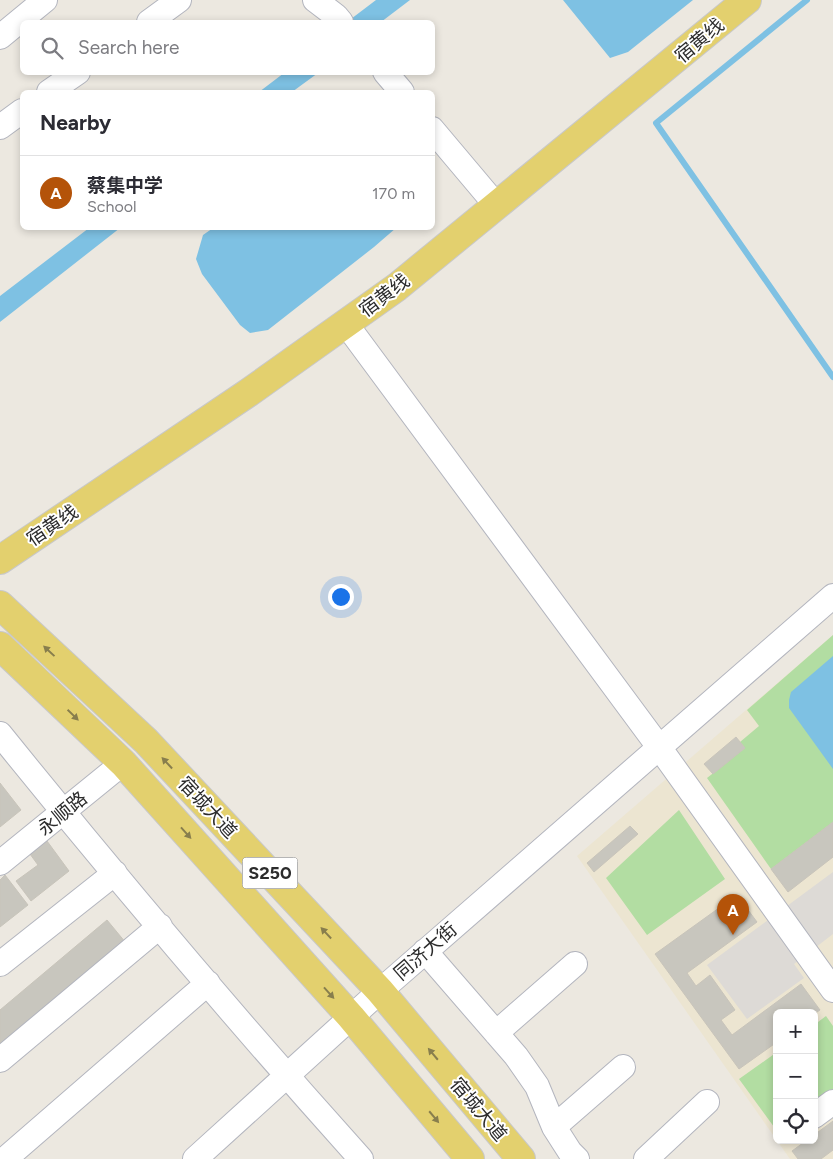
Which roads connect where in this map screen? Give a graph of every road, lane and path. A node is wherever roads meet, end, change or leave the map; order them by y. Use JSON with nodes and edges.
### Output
{"nodes":[{"id":1,"x":45,"y":0,"type":"edge"},
{"id":2,"x":179,"y":0,"type":"edge"},
{"id":3,"x":315,"y":0,"type":"edge"},
{"id":4,"x":747,"y":0,"type":"edge"},
{"id":5,"x":338,"y":19,"type":"edge"},
{"id":6,"x":21,"y":20,"type":"edge"},
{"id":7,"x":152,"y":20,"type":"edge"},
{"id":8,"x":20,"y":21,"type":"edge"},
{"id":9,"x":0,"y":37,"type":"edge"},
{"id":10,"x":74,"y":75,"type":"edge"},
{"id":11,"x":388,"y":75,"type":"edge"},
{"id":12,"x":52,"y":90,"type":"edge"},
{"id":13,"x":400,"y":90,"type":"edge"},
{"id":14,"x":20,"y":112,"type":"edge"},
{"id":15,"x":0,"y":127,"type":"edge"},
{"id":16,"x":435,"y":133,"type":"edge"},
{"id":17,"x":496,"y":205,"type":"junction"},
{"id":18,"x":346,"y":324,"type":"junction"},
{"id":19,"x":0,"y":560,"type":"edge"},
{"id":20,"x":833,"y":596,"type":"edge"},
{"id":21,"x":0,"y":605,"type":"edge"},
{"id":22,"x":0,"y":646,"type":"edge"},
{"id":23,"x":0,"y":734,"type":"edge"},
{"id":24,"x":659,"y":747,"type":"junction"},
{"id":25,"x":8,"y":760,"type":"edge"},
{"id":26,"x":123,"y":763,"type":"junction"},
{"id":27,"x":63,"y":812,"type":"junction"},
{"id":28,"x":0,"y":863,"type":"edge"},
{"id":29,"x":115,"y":874,"type":"junction"},
{"id":30,"x":160,"y":926,"type":"junction"},
{"id":31,"x":425,"y":951,"type":"junction"},
{"id":32,"x":0,"y":964,"type":"edge"},
{"id":33,"x":575,"y":964,"type":"dead end"},
{"id":34,"x":208,"y":983,"type":"junction"},
{"id":35,"x":833,"y":990,"type":"edge"},
{"id":36,"x":380,"y":991,"type":"junction"},
{"id":37,"x":351,"y":1017,"type":"junction"},
{"id":38,"x":496,"y":1033,"type":"junction"},
{"id":39,"x":0,"y":1060,"type":"edge"},
{"id":40,"x":623,"y":1067,"type":"dead end"},
{"id":41,"x":287,"y":1076,"type":"junction"},
{"id":42,"x":706,"y":1102,"type":"dead end"},
{"id":43,"x":833,"y":1102,"type":"edge"},
{"id":44,"x":818,"y":1113,"type":"edge"},
{"id":45,"x":554,"y":1127,"type":"junction"},
{"id":46,"x":5,"y":1159,"type":"edge"},
{"id":47,"x":195,"y":1159,"type":"edge"},
{"id":48,"x":361,"y":1159,"type":"edge"},
{"id":49,"x":470,"y":1159,"type":"edge"},
{"id":50,"x":521,"y":1159,"type":"edge"},
{"id":51,"x":577,"y":1159,"type":"edge"},
{"id":52,"x":646,"y":1159,"type":"edge"}],
"edges":[{"from":1,"to":6,"type":"street"},
{"from":2,"to":7,"type":"street"},
{"from":3,"to":5,"type":"street"},
{"from":4,"to":17,"type":"main road","name":"宿黄线"},
{"from":8,"to":9,"type":"street"},
{"from":10,"to":12,"type":"street"},
{"from":11,"to":13,"type":"street"},
{"from":14,"to":15,"type":"street"},
{"from":16,"to":17,"type":"street"},
{"from":17,"to":18,"type":"main road","name":"宿黄线"},
{"from":18,"to":19,"type":"main road","name":"宿黄线"},
{"from":18,"to":24,"type":"street"},
{"from":20,"to":24,"type":"street","name":"同济大街"},
{"from":36,"to":21,"type":"main road","name":"宿城大道","number":"S250","one_way":true},
{"from":22,"to":26,"type":"main road","name":"宿城大道","number":"S250","one_way":true},
{"from":23,"to":25,"type":"street"},
{"from":24,"to":31,"type":"street","name":"同济大街"},
{"from":24,"to":35,"type":"street"},
{"from":25,"to":27,"type":"street"},
{"from":26,"to":27,"type":"street","name":"永顺路"},
{"from":26,"to":37,"type":"main road","name":"宿城大道","number":"S250","one_way":true},
{"from":27,"to":28,"type":"street","name":"永顺路"},
{"from":27,"to":29,"type":"street"},
{"from":29,"to":30,"type":"street"},
{"from":29,"to":32,"type":"street"},
{"from":30,"to":34,"type":"street"},
{"from":30,"to":39,"type":"street"},
{"from":31,"to":36,"type":"street","name":"同济大街"},
{"from":31,"to":38,"type":"street"},
{"from":33,"to":38,"type":"street"},
{"from":34,"to":41,"type":"street"},
{"from":34,"to":46,"type":"street"},
{"from":36,"to":37,"type":"street","name":"同济大街"},
{"from":50,"to":36,"type":"main road","name":"宿城大道","number":"S250","one_way":true},
{"from":37,"to":41,"type":"street","name":"同济大街"},
{"from":37,"to":49,"type":"main road","name":"宿城大道","number":"S250","one_way":true},
{"from":38,"to":45,"type":"street"},
{"from":40,"to":45,"type":"street"},
{"from":41,"to":47,"type":"street","name":"同济大街"},
{"from":41,"to":48,"type":"street"},
{"from":42,"to":52,"type":"street"},
{"from":43,"to":44,"type":"street"},
{"from":45,"to":51,"type":"street"}]}
